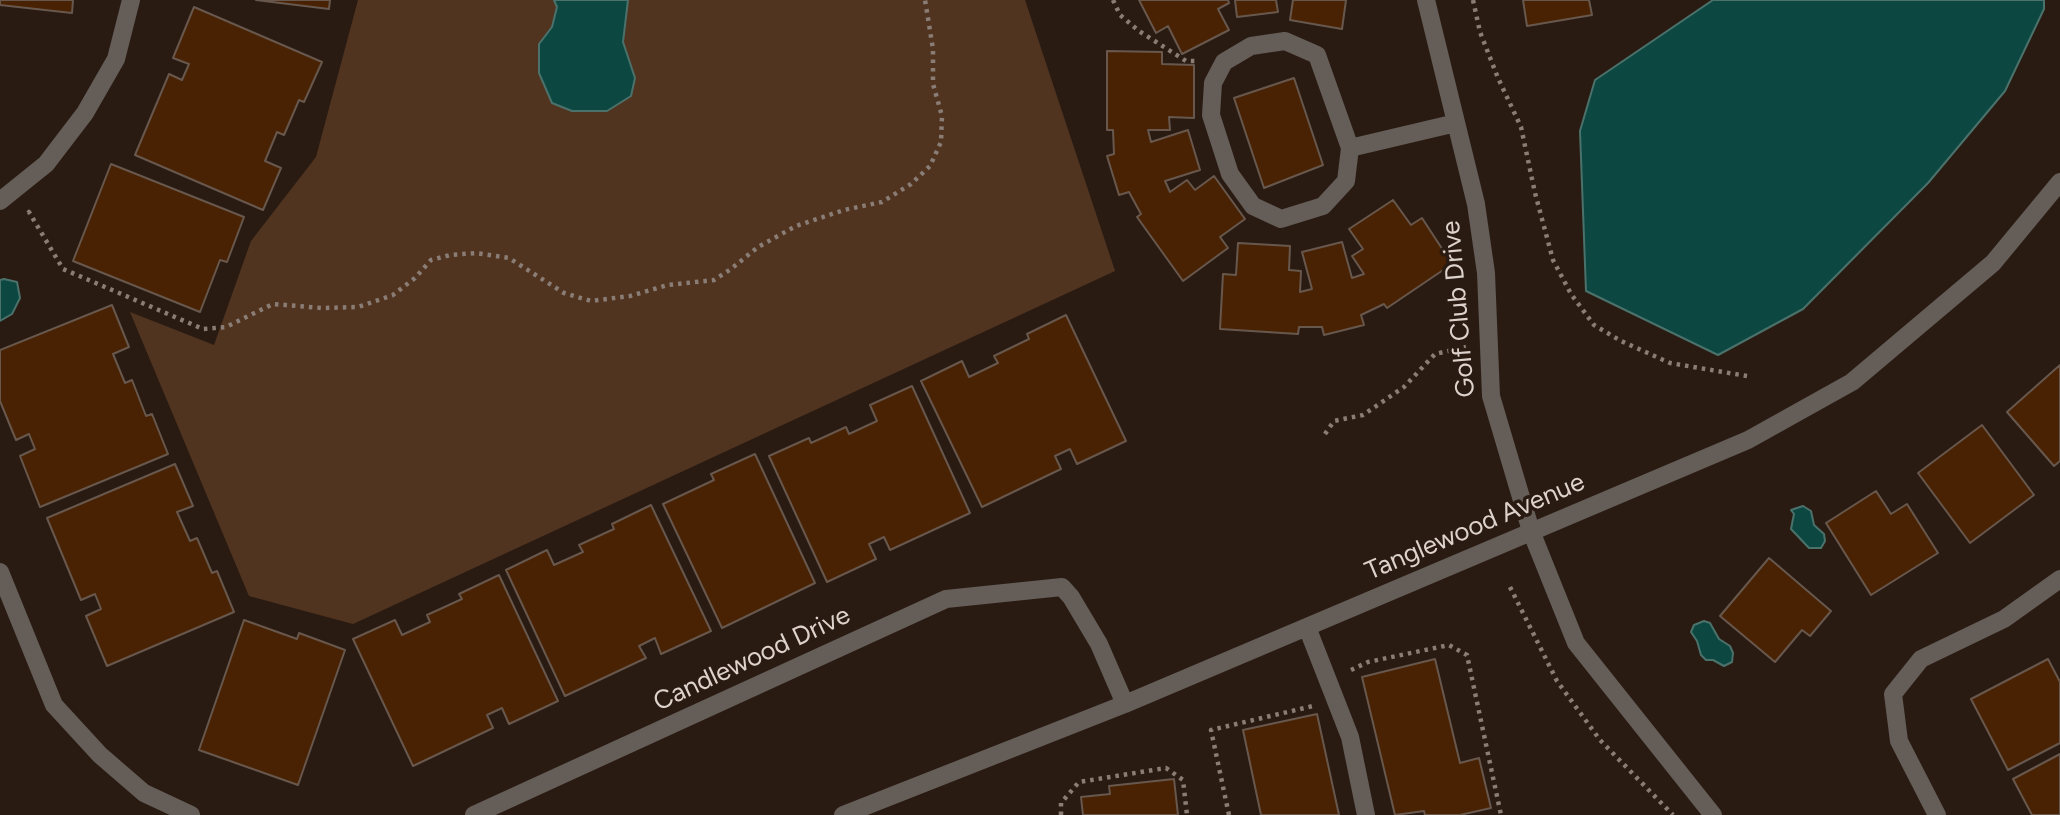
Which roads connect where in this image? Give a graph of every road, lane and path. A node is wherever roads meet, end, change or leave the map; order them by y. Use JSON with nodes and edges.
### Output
{"nodes":[{"id":1,"x":131,"y":0,"type":"edge"},
{"id":2,"x":925,"y":0,"type":"edge"},
{"id":3,"x":1113,"y":0,"type":"edge"},
{"id":4,"x":1426,"y":0,"type":"edge"},
{"id":5,"x":1473,"y":0,"type":"edge"},
{"id":6,"x":1224,"y":62,"type":"junction"},
{"id":7,"x":1456,"y":123,"type":"junction"},
{"id":8,"x":1350,"y":148,"type":"junction"},
{"id":9,"x":2060,"y":182,"type":"edge"},
{"id":10,"x":0,"y":201,"type":"edge"},
{"id":11,"x":20,"y":217,"type":"dead end"},
{"id":12,"x":1487,"y":342,"type":"junction"},
{"id":13,"x":1747,"y":376,"type":"dead end"},
{"id":14,"x":1325,"y":434,"type":"dead end"},
{"id":15,"x":1531,"y":531,"type":"junction"},
{"id":16,"x":0,"y":572,"type":"edge"},
{"id":17,"x":2060,"y":579,"type":"edge"},
{"id":18,"x":1510,"y":587,"type":"dead end"},
{"id":19,"x":1307,"y":627,"type":"junction"},
{"id":20,"x":1328,"y":679,"type":"junction"},
{"id":21,"x":1125,"y":704,"type":"junction"},
{"id":22,"x":191,"y":815,"type":"edge"},
{"id":23,"x":474,"y":815,"type":"edge"},
{"id":24,"x":843,"y":815,"type":"edge"},
{"id":25,"x":1061,"y":815,"type":"edge"},
{"id":26,"x":1187,"y":815,"type":"edge"},
{"id":27,"x":1229,"y":815,"type":"edge"},
{"id":28,"x":1366,"y":815,"type":"edge"},
{"id":29,"x":1499,"y":815,"type":"edge"},
{"id":30,"x":1673,"y":815,"type":"edge"},
{"id":31,"x":1713,"y":815,"type":"edge"},
{"id":32,"x":1936,"y":815,"type":"edge"}],
"edges":[{"from":1,"to":10,"type":"street"},
{"from":2,"to":11,"type":"path"},
{"from":3,"to":6,"type":"path"},
{"from":4,"to":7,"type":"street","name":"Golf Club Drive"},
{"from":5,"to":13,"type":"path"},
{"from":6,"to":8,"type":"street"},
{"from":6,"to":8,"type":"street"},
{"from":7,"to":8,"type":"street"},
{"from":7,"to":12,"type":"street","name":"Golf Club Drive"},
{"from":9,"to":15,"type":"street","name":"Tanglewood Avenue"},
{"from":12,"to":14,"type":"path"},
{"from":12,"to":15,"type":"street","name":"Golf Club Drive"},
{"from":15,"to":19,"type":"street","name":"Tanglewood Avenue"},
{"from":15,"to":31,"type":"street","name":"Golf Club Drive"},
{"from":16,"to":22,"type":"street"},
{"from":17,"to":32,"type":"street"},
{"from":18,"to":30,"type":"path"},
{"from":19,"to":20,"type":"street"},
{"from":19,"to":21,"type":"street","name":"Tanglewood Avenue"},
{"from":20,"to":27,"type":"path"},
{"from":20,"to":28,"type":"street"},
{"from":20,"to":29,"type":"path"},
{"from":21,"to":23,"type":"street","name":"Candlewood Drive"},
{"from":21,"to":24,"type":"street","name":"Tanglewood Avenue"},
{"from":25,"to":26,"type":"path"}]}
